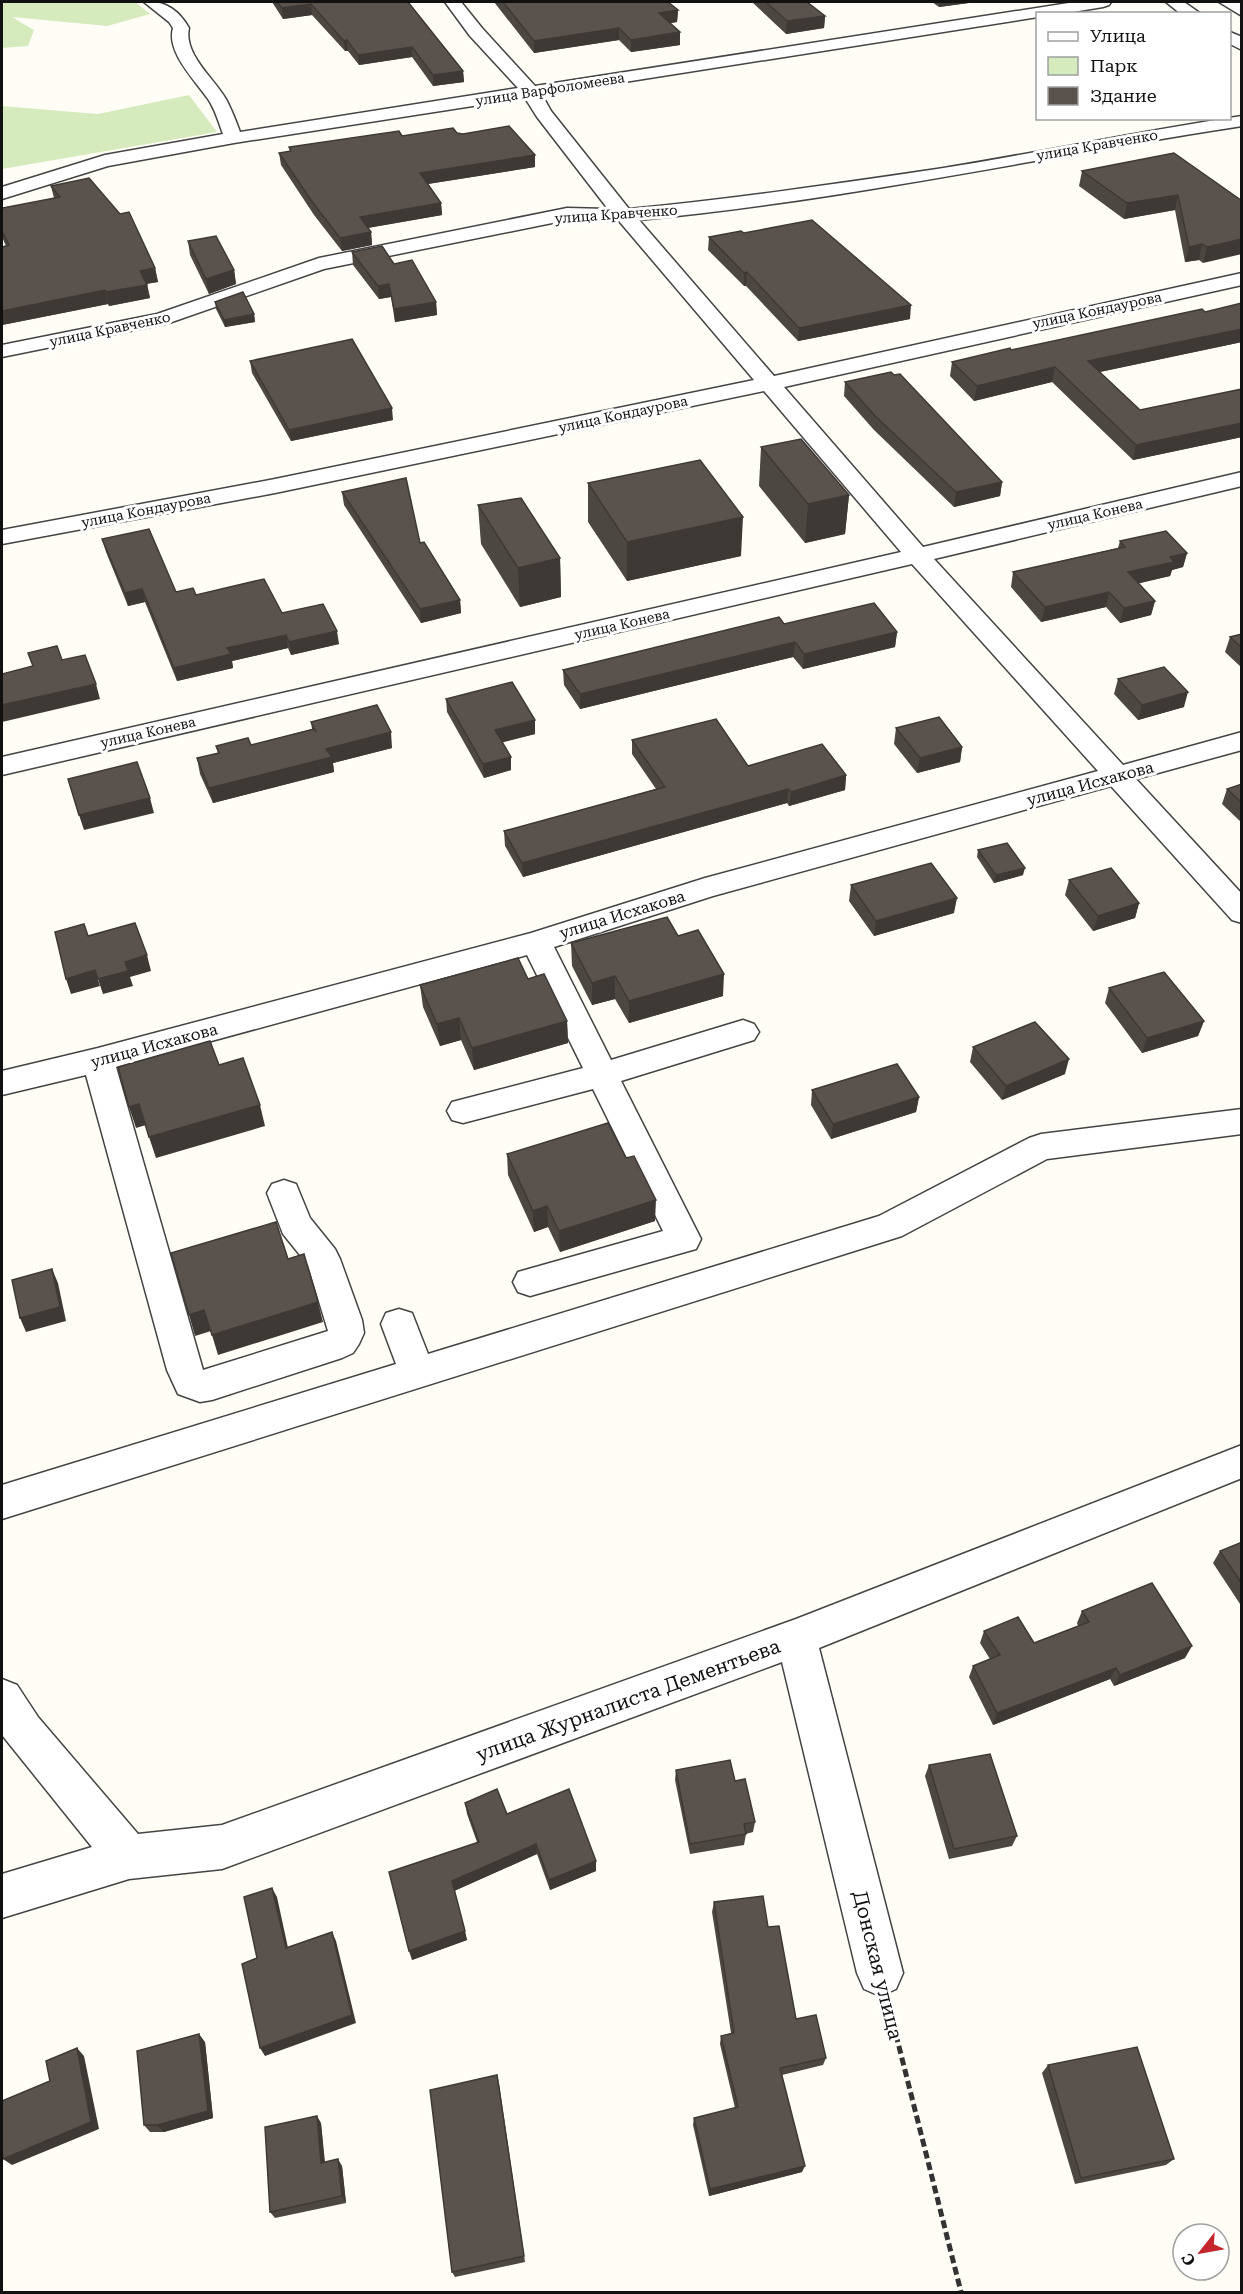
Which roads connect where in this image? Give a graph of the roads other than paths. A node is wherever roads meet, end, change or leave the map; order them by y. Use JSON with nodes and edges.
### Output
{"nodes":[{"id":1,"x":152,"y":2,"type":"edge"},
{"id":2,"x":453,"y":2,"type":"edge"},
{"id":3,"x":1103,"y":2,"type":"edge"},
{"id":4,"x":1174,"y":2,"type":"edge"},
{"id":5,"x":1227,"y":2,"type":"edge"},
{"id":6,"x":1242,"y":11,"type":"edge"},
{"id":7,"x":1039,"y":12,"type":"edge"},
{"id":8,"x":1190,"y":12,"type":"edge"},
{"id":9,"x":1036,"y":13,"type":"edge"},
{"id":10,"x":531,"y":92,"type":"junction"},
{"id":11,"x":1242,"y":121,"type":"edge"},
{"id":12,"x":234,"y":138,"type":"junction"},
{"id":13,"x":2,"y":193,"type":"edge"},
{"id":14,"x":625,"y":215,"type":"junction"},
{"id":15,"x":1242,"y":279,"type":"edge"},
{"id":16,"x":2,"y":351,"type":"edge"},
{"id":17,"x":771,"y":383,"type":"junction"},
{"id":18,"x":1242,"y":479,"type":"edge"},
{"id":19,"x":2,"y":537,"type":"edge"},
{"id":20,"x":918,"y":556,"type":"junction"},
{"id":21,"x":1242,"y":741,"type":"edge"},
{"id":22,"x":2,"y":766,"type":"edge"},
{"id":23,"x":1115,"y":776,"type":"junction"},
{"id":24,"x":1242,"y":914,"type":"edge"},
{"id":25,"x":536,"y":942,"type":"junction"},
{"id":26,"x":743,"y":1032,"type":"dead end"},
{"id":27,"x":98,"y":1060,"type":"junction"},
{"id":28,"x":602,"y":1075,"type":"junction"},
{"id":29,"x":2,"y":1083,"type":"edge"},
{"id":30,"x":463,"y":1111,"type":"dead end"},
{"id":31,"x":1242,"y":1121,"type":"edge"},
{"id":32,"x":284,"y":1193,"type":"dead end"},
{"id":33,"x":530,"y":1282,"type":"dead end"},
{"id":34,"x":399,"y":1324,"type":"dead end"},
{"id":35,"x":417,"y":1373,"type":"junction"},
{"id":36,"x":1242,"y":1461,"type":"edge"},
{"id":37,"x":2,"y":1502,"type":"edge"},
{"id":38,"x":796,"y":1638,"type":"junction"},
{"id":39,"x":2,"y":1700,"type":"edge"},
{"id":40,"x":129,"y":1857,"type":"junction"},
{"id":41,"x":2,"y":1896,"type":"edge"},
{"id":42,"x":880,"y":1973,"type":"road end"}],
"edges":[{"from":1,"to":12,"type":"street"},
{"from":2,"to":10,"type":"street"},
{"from":3,"to":7,"type":"street","name":"улица Варфоломеева"},
{"from":4,"to":8,"type":"street"},
{"from":5,"to":6,"type":"street"},
{"from":9,"to":10,"type":"street","name":"улица Варфоломеева"},
{"from":10,"to":12,"type":"street","name":"улица Варфоломеева"},
{"from":10,"to":14,"type":"street"},
{"from":11,"to":14,"type":"street","name":"улица Кравченко"},
{"from":12,"to":13,"type":"street","name":"улица Варфоломеева"},
{"from":14,"to":16,"type":"street","name":"улица Кравченко"},
{"from":14,"to":17,"type":"street"},
{"from":15,"to":17,"type":"street","name":"улица Кондаурова"},
{"from":17,"to":19,"type":"street","name":"улица Кондаурова"},
{"from":17,"to":20,"type":"street"},
{"from":18,"to":20,"type":"street","name":"улица Конева"},
{"from":20,"to":22,"type":"street","name":"улица Конева"},
{"from":20,"to":23,"type":"street"},
{"from":21,"to":23,"type":"street","name":"улица Исхакова"},
{"from":23,"to":24,"type":"street"},
{"from":23,"to":25,"type":"street","name":"улица Исхакова"},
{"from":25,"to":27,"type":"street","name":"улица Исхакова"},
{"from":25,"to":28,"type":"street"},
{"from":26,"to":28,"type":"street"},
{"from":27,"to":29,"type":"street","name":"улица Исхакова"},
{"from":27,"to":32,"type":"street"},
{"from":28,"to":30,"type":"street"},
{"from":28,"to":33,"type":"street"},
{"from":31,"to":35,"type":"street"},
{"from":34,"to":35,"type":"street"},
{"from":35,"to":37,"type":"street"},
{"from":36,"to":38,"type":"street","name":"улица Журналиста Дементьева"},
{"from":38,"to":40,"type":"street","name":"улица Журналиста Дементьева"},
{"from":38,"to":42,"type":"street","name":"Донская улица"},
{"from":39,"to":40,"type":"street"},
{"from":40,"to":41,"type":"street","name":"улица Журналиста Дементьева"}]}
